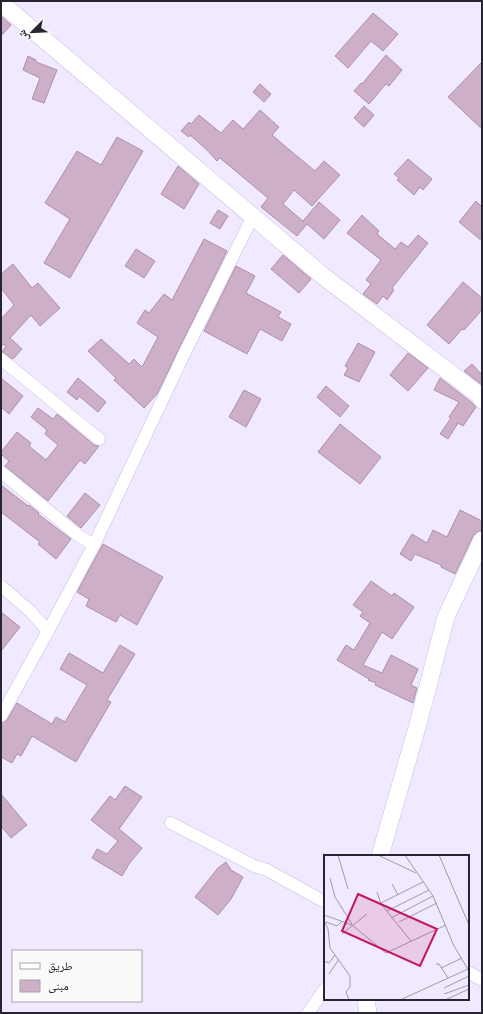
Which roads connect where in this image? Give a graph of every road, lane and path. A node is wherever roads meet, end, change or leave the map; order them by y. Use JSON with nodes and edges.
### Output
{"nodes":[{"id":1,"x":1,"y":3,"type":"edge"},
{"id":2,"x":253,"y":216,"type":"junction"},
{"id":3,"x":1,"y":358,"type":"edge"},
{"id":4,"x":482,"y":400,"type":"edge"},
{"id":5,"x":99,"y":439,"type":"dead end"},
{"id":6,"x":1,"y":472,"type":"edge"},
{"id":7,"x":482,"y":540,"type":"edge"},
{"id":8,"x":94,"y":545,"type":"junction"},
{"id":9,"x":1,"y":586,"type":"edge"},
{"id":10,"x":48,"y":631,"type":"junction"},
{"id":11,"x":1,"y":716,"type":"edge"},
{"id":12,"x":171,"y":823,"type":"dead end"},
{"id":13,"x":380,"y":855,"type":"edge"},
{"id":14,"x":324,"y":901,"type":"edge"},
{"id":15,"x":469,"y":973,"type":"edge"},
{"id":16,"x":482,"y":980,"type":"edge"},
{"id":17,"x":324,"y":990,"type":"edge"},
{"id":18,"x":366,"y":1000,"type":"edge"},
{"id":19,"x":308,"y":1013,"type":"edge"},
{"id":20,"x":368,"y":1013,"type":"edge"}],
"edges":[{"from":1,"to":2,"type":"street"},
{"from":2,"to":4,"type":"street"},
{"from":2,"to":8,"type":"street"},
{"from":3,"to":5,"type":"street"},
{"from":6,"to":8,"type":"street"},
{"from":7,"to":13,"type":"street"},
{"from":8,"to":10,"type":"street"},
{"from":9,"to":10,"type":"street"},
{"from":10,"to":11,"type":"street"},
{"from":12,"to":14,"type":"street"},
{"from":15,"to":16,"type":"street"},
{"from":17,"to":19,"type":"street"},
{"from":18,"to":20,"type":"street"}]}
